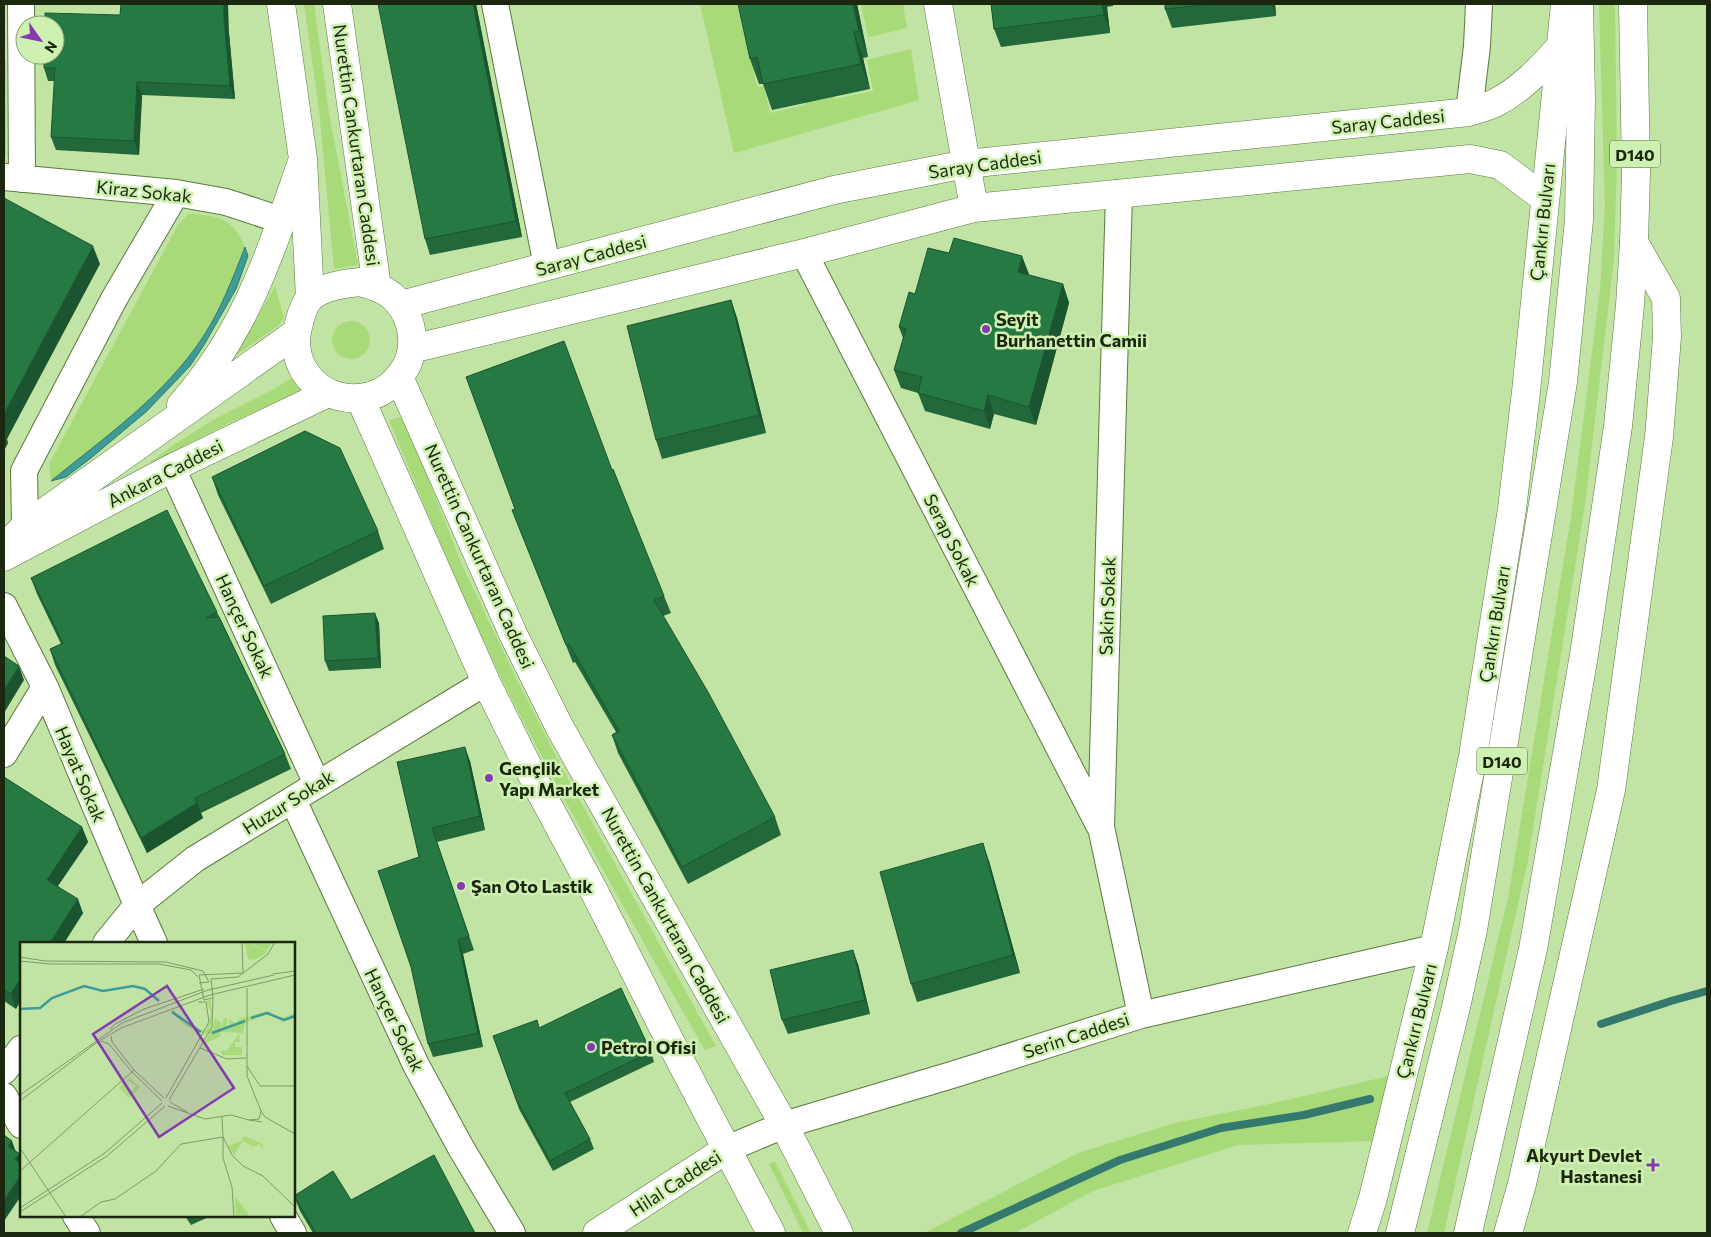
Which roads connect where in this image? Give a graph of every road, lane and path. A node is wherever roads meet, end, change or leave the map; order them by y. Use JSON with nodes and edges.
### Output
{"nodes":[{"id":1,"x":21,"y":4,"type":"edge"},
{"id":2,"x":281,"y":4,"type":"edge"},
{"id":3,"x":336,"y":4,"type":"edge"},
{"id":4,"x":495,"y":4,"type":"edge"},
{"id":5,"x":938,"y":4,"type":"edge"},
{"id":6,"x":1480,"y":4,"type":"edge"},
{"id":7,"x":1565,"y":4,"type":"edge"},
{"id":8,"x":1579,"y":4,"type":"edge"},
{"id":9,"x":1633,"y":4,"type":"edge"},
{"id":10,"x":1561,"y":46,"type":"junction"},
{"id":11,"x":1469,"y":112,"type":"junction"},
{"id":12,"x":303,"y":159,"type":"junction"},
{"id":13,"x":966,"y":164,"type":"junction"},
{"id":14,"x":13,"y":178,"type":"edge"},
{"id":15,"x":176,"y":193,"type":"junction"},
{"id":16,"x":1119,"y":193,"type":"junction"},
{"id":17,"x":1544,"y":198,"type":"junction"},
{"id":18,"x":974,"y":208,"type":"junction"},
{"id":19,"x":281,"y":220,"type":"junction"},
{"id":20,"x":1634,"y":242,"type":"junction"},
{"id":21,"x":804,"y":253,"type":"junction"},
{"id":22,"x":547,"y":266,"type":"junction"},
{"id":23,"x":377,"y":287,"type":"junction"},
{"id":24,"x":310,"y":298,"type":"junction"},
{"id":25,"x":401,"y":305,"type":"junction"},
{"id":26,"x":296,"y":333,"type":"junction"},
{"id":27,"x":412,"y":349,"type":"junction"},
{"id":28,"x":399,"y":377,"type":"junction"},
{"id":29,"x":328,"y":393,"type":"junction"},
{"id":30,"x":360,"y":398,"type":"junction"},
{"id":31,"x":158,"y":433,"type":"junction"},
{"id":32,"x":172,"y":468,"type":"junction"},
{"id":33,"x":25,"y":526,"type":"junction"},
{"id":34,"x":4,"y":548,"type":"edge"},
{"id":35,"x":4,"y":557,"type":"edge"},
{"id":36,"x":4,"y":606,"type":"edge"},
{"id":37,"x":486,"y":682,"type":"junction"},
{"id":38,"x":44,"y":687,"type":"junction"},
{"id":39,"x":4,"y":754,"type":"edge"},
{"id":40,"x":317,"y":784,"type":"junction"},
{"id":41,"x":293,"y":800,"type":"junction"},
{"id":42,"x":1101,"y":827,"type":"junction"},
{"id":43,"x":137,"y":905,"type":"junction"},
{"id":44,"x":107,"y":942,"type":"edge"},
{"id":45,"x":154,"y":942,"type":"edge"},
{"id":46,"x":1434,"y":948,"type":"junction"},
{"id":47,"x":1141,"y":1015,"type":"junction"},
{"id":48,"x":20,"y":1050,"type":"edge"},
{"id":49,"x":4,"y":1071,"type":"edge"},
{"id":50,"x":4,"y":1096,"type":"edge"},
{"id":51,"x":20,"y":1123,"type":"edge"},
{"id":52,"x":784,"y":1125,"type":"junction"},
{"id":53,"x":726,"y":1149,"type":"junction"},
{"id":54,"x":77,"y":1217,"type":"edge"},
{"id":55,"x":284,"y":1217,"type":"edge"},
{"id":56,"x":87,"y":1233,"type":"edge"},
{"id":57,"x":293,"y":1233,"type":"edge"},
{"id":58,"x":512,"y":1233,"type":"edge"},
{"id":59,"x":598,"y":1233,"type":"edge"},
{"id":60,"x":771,"y":1233,"type":"edge"},
{"id":61,"x":840,"y":1233,"type":"edge"},
{"id":62,"x":1362,"y":1233,"type":"edge"},
{"id":63,"x":1400,"y":1233,"type":"edge"},
{"id":64,"x":1468,"y":1233,"type":"edge"},
{"id":65,"x":1508,"y":1233,"type":"edge"}],
"edges":[{"from":1,"to":14,"type":"street"},
{"from":2,"to":12,"type":"main road"},
{"from":3,"to":23,"type":"main road","name":"Nurettin Cankurtaran Caddesi"},
{"from":4,"to":22,"type":"street"},
{"from":5,"to":13,"type":"main road"},
{"from":6,"to":11,"type":"street"},
{"from":7,"to":10,"type":"main road","name":"Çankırı Bulvarı"},
{"from":8,"to":63,"type":"main road","name":"Çankırı Bulvarı","number":"D140"},
{"from":9,"to":20,"type":"main road","number":"D140"},
{"from":10,"to":11,"type":"main road","name":"Saray Caddesi"},
{"from":10,"to":17,"type":"main road","name":"Çankırı Bulvarı"},
{"from":11,"to":13,"type":"main road","name":"Saray Caddesi"},
{"from":12,"to":19,"type":"main road","name":"Ankara Caddesi"},
{"from":12,"to":24,"type":"main road"},
{"from":13,"to":18,"type":"main road"},
{"from":13,"to":22,"type":"main road","name":"Saray Caddesi"},
{"from":14,"to":15,"type":"street","name":"Kiraz Sokak"},
{"from":15,"to":19,"type":"street","name":"Kiraz Sokak"},
{"from":15,"to":33,"type":"street"},
{"from":16,"to":17,"type":"main road"},
{"from":16,"to":18,"type":"main road"},
{"from":16,"to":42,"type":"street","name":"Sakin Sokak"},
{"from":17,"to":46,"type":"main road","name":"Çankırı Bulvarı"},
{"from":18,"to":21,"type":"main road"},
{"from":19,"to":31,"type":"main road","name":"Ankara Caddesi"},
{"from":20,"to":64,"type":"main road","number":"D140"},
{"from":20,"to":65,"type":"main road"},
{"from":21,"to":27,"type":"main road"},
{"from":21,"to":42,"type":"street","name":"Serap Sokak"},
{"from":22,"to":25,"type":"main road","name":"Saray Caddesi"},
{"from":23,"to":24,"type":"main road"},
{"from":23,"to":25,"type":"main road"},
{"from":24,"to":26,"type":"main road"},
{"from":25,"to":27,"type":"main road"},
{"from":26,"to":29,"type":"main road"},
{"from":26,"to":31,"type":"main road","name":"Ankara Caddesi"},
{"from":27,"to":28,"type":"main road"},
{"from":28,"to":30,"type":"main road"},
{"from":28,"to":52,"type":"main road","name":"Nurettin Cankurtaran Caddesi"},
{"from":29,"to":30,"type":"main road"},
{"from":29,"to":32,"type":"main road","name":"Ankara Caddesi"},
{"from":30,"to":37,"type":"main road"},
{"from":31,"to":33,"type":"main road","name":"Ankara Caddesi"},
{"from":32,"to":35,"type":"main road","name":"Ankara Caddesi"},
{"from":32,"to":40,"type":"street","name":"Hançer Sokak"},
{"from":33,"to":34,"type":"main road","name":"Ankara Caddesi"},
{"from":36,"to":38,"type":"street","name":"Hayat Sokak"},
{"from":37,"to":40,"type":"street","name":"Huzur Sokak"},
{"from":37,"to":53,"type":"main road"},
{"from":38,"to":39,"type":"street"},
{"from":38,"to":43,"type":"street","name":"Hayat Sokak"},
{"from":40,"to":41,"type":"street","name":"Huzur Sokak"},
{"from":41,"to":43,"type":"street","name":"Huzur Sokak"},
{"from":41,"to":58,"type":"street","name":"Hançer Sokak"},
{"from":42,"to":47,"type":"street","name":"Sakin Sokak"},
{"from":43,"to":44,"type":"street","name":"Huzur Sokak"},
{"from":43,"to":45,"type":"street","name":"Hayat Sokak"},
{"from":46,"to":47,"type":"street","name":"Serin Caddesi"},
{"from":46,"to":62,"type":"main road","name":"Çankırı Bulvarı"},
{"from":47,"to":52,"type":"street","name":"Serin Caddesi"},
{"from":48,"to":49,"type":"street"},
{"from":50,"to":51,"type":"street"},
{"from":52,"to":53,"type":"street","name":"Serin Caddesi"},
{"from":52,"to":61,"type":"main road","name":"Nurettin Cankurtaran Caddesi"},
{"from":53,"to":59,"type":"main road","name":"Hilal Caddesi"},
{"from":53,"to":60,"type":"main road"},
{"from":54,"to":56,"type":"street"},
{"from":55,"to":57,"type":"street"}]}
